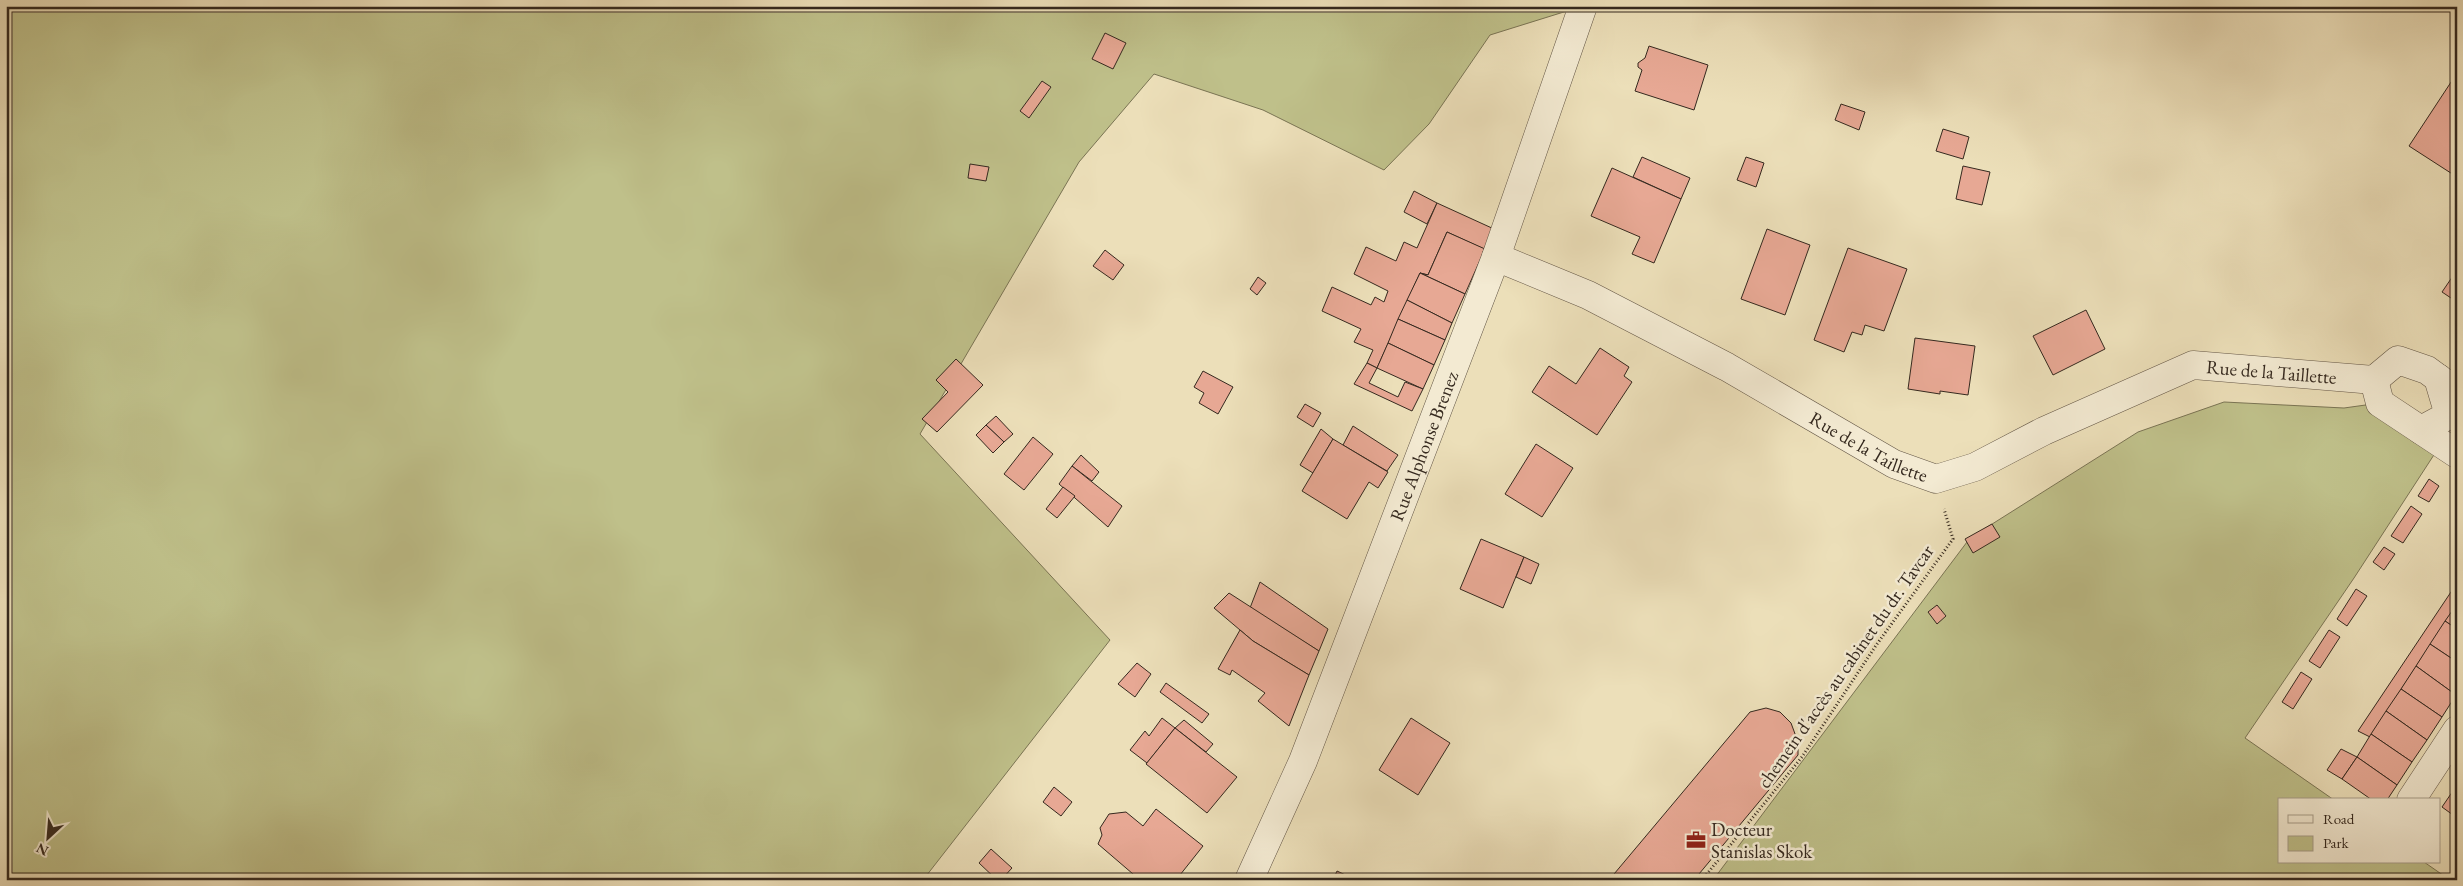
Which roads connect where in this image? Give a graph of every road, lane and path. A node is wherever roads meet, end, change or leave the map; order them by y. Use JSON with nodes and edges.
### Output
{"nodes":[{"id":1,"x":1583,"y":6,"type":"edge"},
{"id":2,"x":1496,"y":257,"type":"junction"},
{"id":3,"x":2374,"y":380,"type":"junction"},
{"id":4,"x":2441,"y":380,"type":"edge"},
{"id":5,"x":2421,"y":430,"type":"junction"},
{"id":6,"x":2457,"y":454,"type":"edge"},
{"id":7,"x":1936,"y":479,"type":"junction"},
{"id":8,"x":2457,"y":730,"type":"edge"},
{"id":9,"x":2413,"y":798,"type":"edge"},
{"id":10,"x":1249,"y":880,"type":"edge"},
{"id":11,"x":1702,"y":880,"type":"edge"}],
"edges":[{"from":1,"to":2,"type":"street","name":"Rue Alphonse Brenez"},
{"from":2,"to":7,"type":"street","name":"Rue de la Taillette"},
{"from":2,"to":10,"type":"street","name":"Rue Alphonse Brenez"},
{"from":3,"to":4,"type":"street"},
{"from":3,"to":5,"type":"street"},
{"from":3,"to":7,"type":"street","name":"Rue de la Taillette"},
{"from":4,"to":5,"type":"street"},
{"from":5,"to":6,"type":"street"},
{"from":7,"to":11,"type":"path","name":"chemein d'accès au cabinet du dr. Tavcar"},
{"from":8,"to":9,"type":"street"}]}
